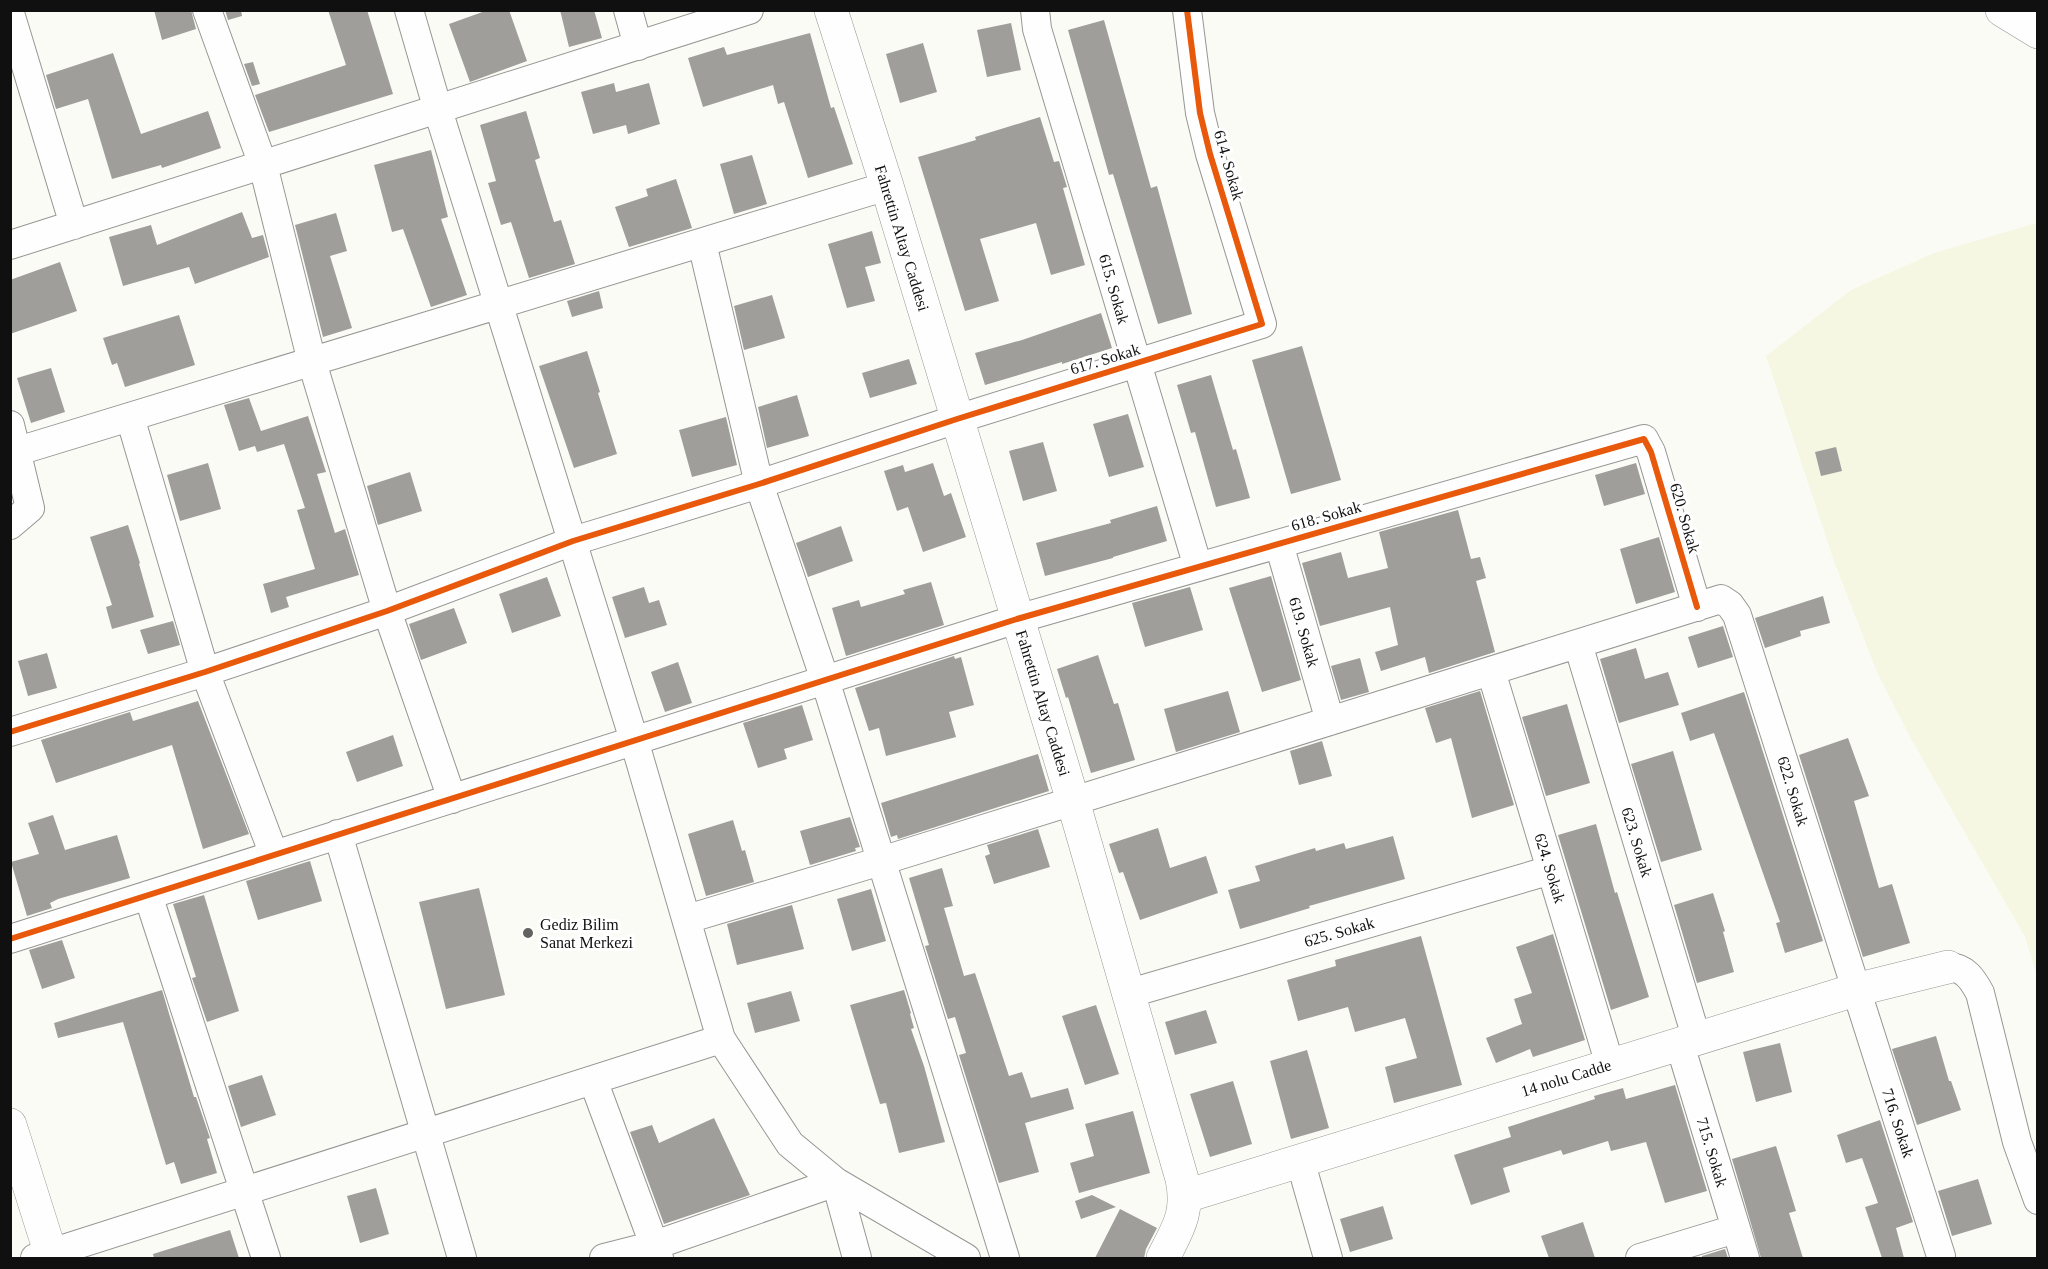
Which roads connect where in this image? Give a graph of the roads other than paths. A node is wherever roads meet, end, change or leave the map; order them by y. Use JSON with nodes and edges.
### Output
{"nodes":[{"id":1,"x":207,"y":10,"type":"edge"},
{"id":2,"x":409,"y":10,"type":"edge"},
{"id":3,"x":628,"y":10,"type":"edge"},
{"id":4,"x":749,"y":10,"type":"edge"},
{"id":5,"x":831,"y":10,"type":"edge"},
{"id":6,"x":1035,"y":10,"type":"edge"},
{"id":7,"x":1187,"y":10,"type":"edge"},
{"id":8,"x":2002,"y":10,"type":"edge"},
{"id":9,"x":10,"y":13,"type":"edge"},
{"id":10,"x":2037,"y":32,"type":"edge"},
{"id":11,"x":15,"y":42,"type":"edge"},
{"id":12,"x":638,"y":46,"type":"junction"},
{"id":13,"x":438,"y":110,"type":"junction"},
{"id":14,"x":263,"y":165,"type":"junction"},
{"id":15,"x":887,"y":186,"type":"junction"},
{"id":16,"x":74,"y":225,"type":"junction"},
{"id":17,"x":702,"y":243,"type":"junction"},
{"id":18,"x":10,"y":245,"type":"edge"},
{"id":19,"x":499,"y":305,"type":"junction"},
{"id":20,"x":1262,"y":324,"type":"joint"},
{"id":21,"x":312,"y":362,"type":"junction"},
{"id":22,"x":1136,"y":364,"type":"junction"},
{"id":23,"x":130,"y":417,"type":"junction"},
{"id":24,"x":957,"y":419,"type":"junction"},
{"id":25,"x":14,"y":438,"type":"edge"},
{"id":26,"x":1644,"y":440,"type":"joint"},
{"id":27,"x":759,"y":484,"type":"junction"},
{"id":28,"x":10,"y":525,"type":"edge"},
{"id":29,"x":573,"y":541,"type":"junction"},
{"id":30,"x":1279,"y":544,"type":"junction"},
{"id":31,"x":1198,"y":567,"type":"junction"},
{"id":32,"x":1709,"y":603,"type":"junction"},
{"id":33,"x":387,"y":611,"type":"junction"},
{"id":34,"x":1017,"y":619,"type":"junction"},
{"id":35,"x":1578,"y":644,"type":"junction"},
{"id":36,"x":1491,"y":671,"type":"junction"},
{"id":37,"x":205,"y":672,"type":"junction"},
{"id":38,"x":825,"y":680,"type":"junction"},
{"id":39,"x":1330,"y":721,"type":"junction"},
{"id":40,"x":10,"y":732,"type":"edge"},
{"id":41,"x":634,"y":740,"type":"junction"},
{"id":42,"x":452,"y":799,"type":"junction"},
{"id":43,"x":1073,"y":801,"type":"junction"},
{"id":44,"x":338,"y":834,"type":"junction"},
{"id":45,"x":274,"y":855,"type":"junction"},
{"id":46,"x":882,"y":861,"type":"junction"},
{"id":47,"x":1551,"y":870,"type":"junction"},
{"id":48,"x":148,"y":895,"type":"junction"},
{"id":49,"x":687,"y":919,"type":"junction"},
{"id":50,"x":10,"y":939,"type":"edge"},
{"id":51,"x":1948,"y":967,"type":"joint"},
{"id":52,"x":1856,"y":990,"type":"junction"},
{"id":53,"x":1127,"y":994,"type":"junction"},
{"id":54,"x":721,"y":1039,"type":"junction"},
{"id":55,"x":1688,"y":1042,"type":"junction"},
{"id":56,"x":1610,"y":1065,"type":"junction"},
{"id":57,"x":594,"y":1080,"type":"junction"},
{"id":58,"x":10,"y":1125,"type":"edge"},
{"id":59,"x":425,"y":1134,"type":"junction"},
{"id":60,"x":1300,"y":1160,"type":"junction"},
{"id":61,"x":836,"y":1182,"type":"junction"},
{"id":62,"x":244,"y":1192,"type":"junction"},
{"id":63,"x":1186,"y":1196,"type":"junction"},
{"id":64,"x":2037,"y":1200,"type":"edge"},
{"id":65,"x":1736,"y":1229,"type":"junction"},
{"id":66,"x":657,"y":1252,"type":"edge"},
{"id":67,"x":1941,"y":1256,"type":"dead end"},
{"id":68,"x":46,"y":1257,"type":"edge"},
{"id":69,"x":266,"y":1258,"type":"edge"},
{"id":70,"x":462,"y":1258,"type":"edge"},
{"id":71,"x":604,"y":1258,"type":"edge"},
{"id":72,"x":857,"y":1258,"type":"edge"},
{"id":73,"x":966,"y":1258,"type":"edge"},
{"id":74,"x":1005,"y":1258,"type":"edge"},
{"id":75,"x":1163,"y":1258,"type":"edge"},
{"id":76,"x":1328,"y":1258,"type":"edge"},
{"id":77,"x":1640,"y":1258,"type":"edge"},
{"id":78,"x":1745,"y":1258,"type":"edge"}],
"edges":[{"from":1,"to":14,"type":"street"},
{"from":2,"to":13,"type":"street"},
{"from":3,"to":12,"type":"street"},
{"from":4,"to":12,"type":"street"},
{"from":5,"to":15,"type":"street","name":"Fahrettin Altay Caddesi"},
{"from":6,"to":22,"type":"street","name":"615. Sokak"},
{"from":7,"to":20,"type":"street","name":"614. Sokak"},
{"from":8,"to":10,"type":"street"},
{"from":9,"to":11,"type":"street"},
{"from":11,"to":16,"type":"street"},
{"from":12,"to":13,"type":"street"},
{"from":13,"to":14,"type":"street"},
{"from":13,"to":19,"type":"street"},
{"from":14,"to":16,"type":"street"},
{"from":14,"to":21,"type":"street"},
{"from":15,"to":17,"type":"street"},
{"from":15,"to":24,"type":"street","name":"Fahrettin Altay Caddesi"},
{"from":16,"to":18,"type":"street"},
{"from":17,"to":19,"type":"street"},
{"from":17,"to":27,"type":"street"},
{"from":19,"to":21,"type":"street"},
{"from":19,"to":29,"type":"street"},
{"from":20,"to":22,"type":"street","name":"617. Sokak"},
{"from":21,"to":23,"type":"street"},
{"from":21,"to":33,"type":"street"},
{"from":22,"to":24,"type":"street","name":"617. Sokak"},
{"from":22,"to":31,"type":"street","name":"615. Sokak"},
{"from":23,"to":25,"type":"street"},
{"from":23,"to":37,"type":"street"},
{"from":24,"to":27,"type":"street","name":"617. Sokak"},
{"from":24,"to":34,"type":"street","name":"Fahrettin Altay Caddesi"},
{"from":25,"to":28,"type":"street"},
{"from":26,"to":30,"type":"street","name":"618. Sokak"},
{"from":26,"to":32,"type":"street","name":"620. Sokak"},
{"from":27,"to":29,"type":"street","name":"617. Sokak"},
{"from":27,"to":38,"type":"street"},
{"from":29,"to":33,"type":"street","name":"617. Sokak"},
{"from":29,"to":41,"type":"street"},
{"from":30,"to":31,"type":"street","name":"618. Sokak"},
{"from":30,"to":39,"type":"street","name":"619. Sokak"},
{"from":31,"to":34,"type":"street","name":"618. Sokak"},
{"from":32,"to":35,"type":"street"},
{"from":32,"to":52,"type":"street","name":"622. Sokak"},
{"from":33,"to":37,"type":"street","name":"617. Sokak"},
{"from":33,"to":42,"type":"street"},
{"from":34,"to":38,"type":"street","name":"618. Sokak"},
{"from":34,"to":43,"type":"street","name":"Fahrettin Altay Caddesi"},
{"from":35,"to":36,"type":"street"},
{"from":35,"to":55,"type":"street","name":"623. Sokak"},
{"from":36,"to":39,"type":"street"},
{"from":36,"to":47,"type":"street","name":"624. Sokak"},
{"from":37,"to":40,"type":"street","name":"617. Sokak"},
{"from":37,"to":45,"type":"street"},
{"from":38,"to":41,"type":"street","name":"618. Sokak"},
{"from":38,"to":46,"type":"street"},
{"from":39,"to":43,"type":"street"},
{"from":41,"to":42,"type":"street","name":"618. Sokak"},
{"from":41,"to":49,"type":"street"},
{"from":42,"to":44,"type":"street","name":"618. Sokak"},
{"from":43,"to":46,"type":"street"},
{"from":43,"to":53,"type":"street","name":"Fahrettin Altay Caddesi"},
{"from":44,"to":45,"type":"street","name":"618. Sokak"},
{"from":44,"to":59,"type":"street"},
{"from":45,"to":48,"type":"street","name":"618. Sokak"},
{"from":46,"to":49,"type":"street"},
{"from":46,"to":74,"type":"street"},
{"from":47,"to":53,"type":"street","name":"625. Sokak"},
{"from":47,"to":56,"type":"street","name":"624. Sokak"},
{"from":48,"to":50,"type":"street","name":"618. Sokak"},
{"from":48,"to":62,"type":"street"},
{"from":49,"to":54,"type":"street"},
{"from":51,"to":52,"type":"street","name":"14 nolu Cadde"},
{"from":51,"to":64,"type":"street"},
{"from":52,"to":55,"type":"street","name":"14 nolu Cadde"},
{"from":52,"to":67,"type":"street","name":"716. Sokak"},
{"from":53,"to":63,"type":"street","name":"Fahrettin Altay Caddesi"},
{"from":54,"to":57,"type":"street"},
{"from":54,"to":61,"type":"street"},
{"from":55,"to":56,"type":"street","name":"14 nolu Cadde"},
{"from":55,"to":65,"type":"street","name":"715. Sokak"},
{"from":56,"to":60,"type":"street","name":"14 nolu Cadde"},
{"from":57,"to":59,"type":"street"},
{"from":57,"to":66,"type":"street"},
{"from":58,"to":68,"type":"street"},
{"from":59,"to":62,"type":"street"},
{"from":59,"to":70,"type":"street"},
{"from":60,"to":63,"type":"street","name":"14 nolu Cadde"},
{"from":60,"to":76,"type":"street"},
{"from":61,"to":66,"type":"street"},
{"from":61,"to":72,"type":"street"},
{"from":61,"to":73,"type":"street"},
{"from":62,"to":68,"type":"street"},
{"from":62,"to":69,"type":"street"},
{"from":63,"to":75,"type":"street","name":"Fahrettin Altay Caddesi"},
{"from":65,"to":77,"type":"street"},
{"from":65,"to":78,"type":"street","name":"715. Sokak"},
{"from":66,"to":71,"type":"street"}]}
